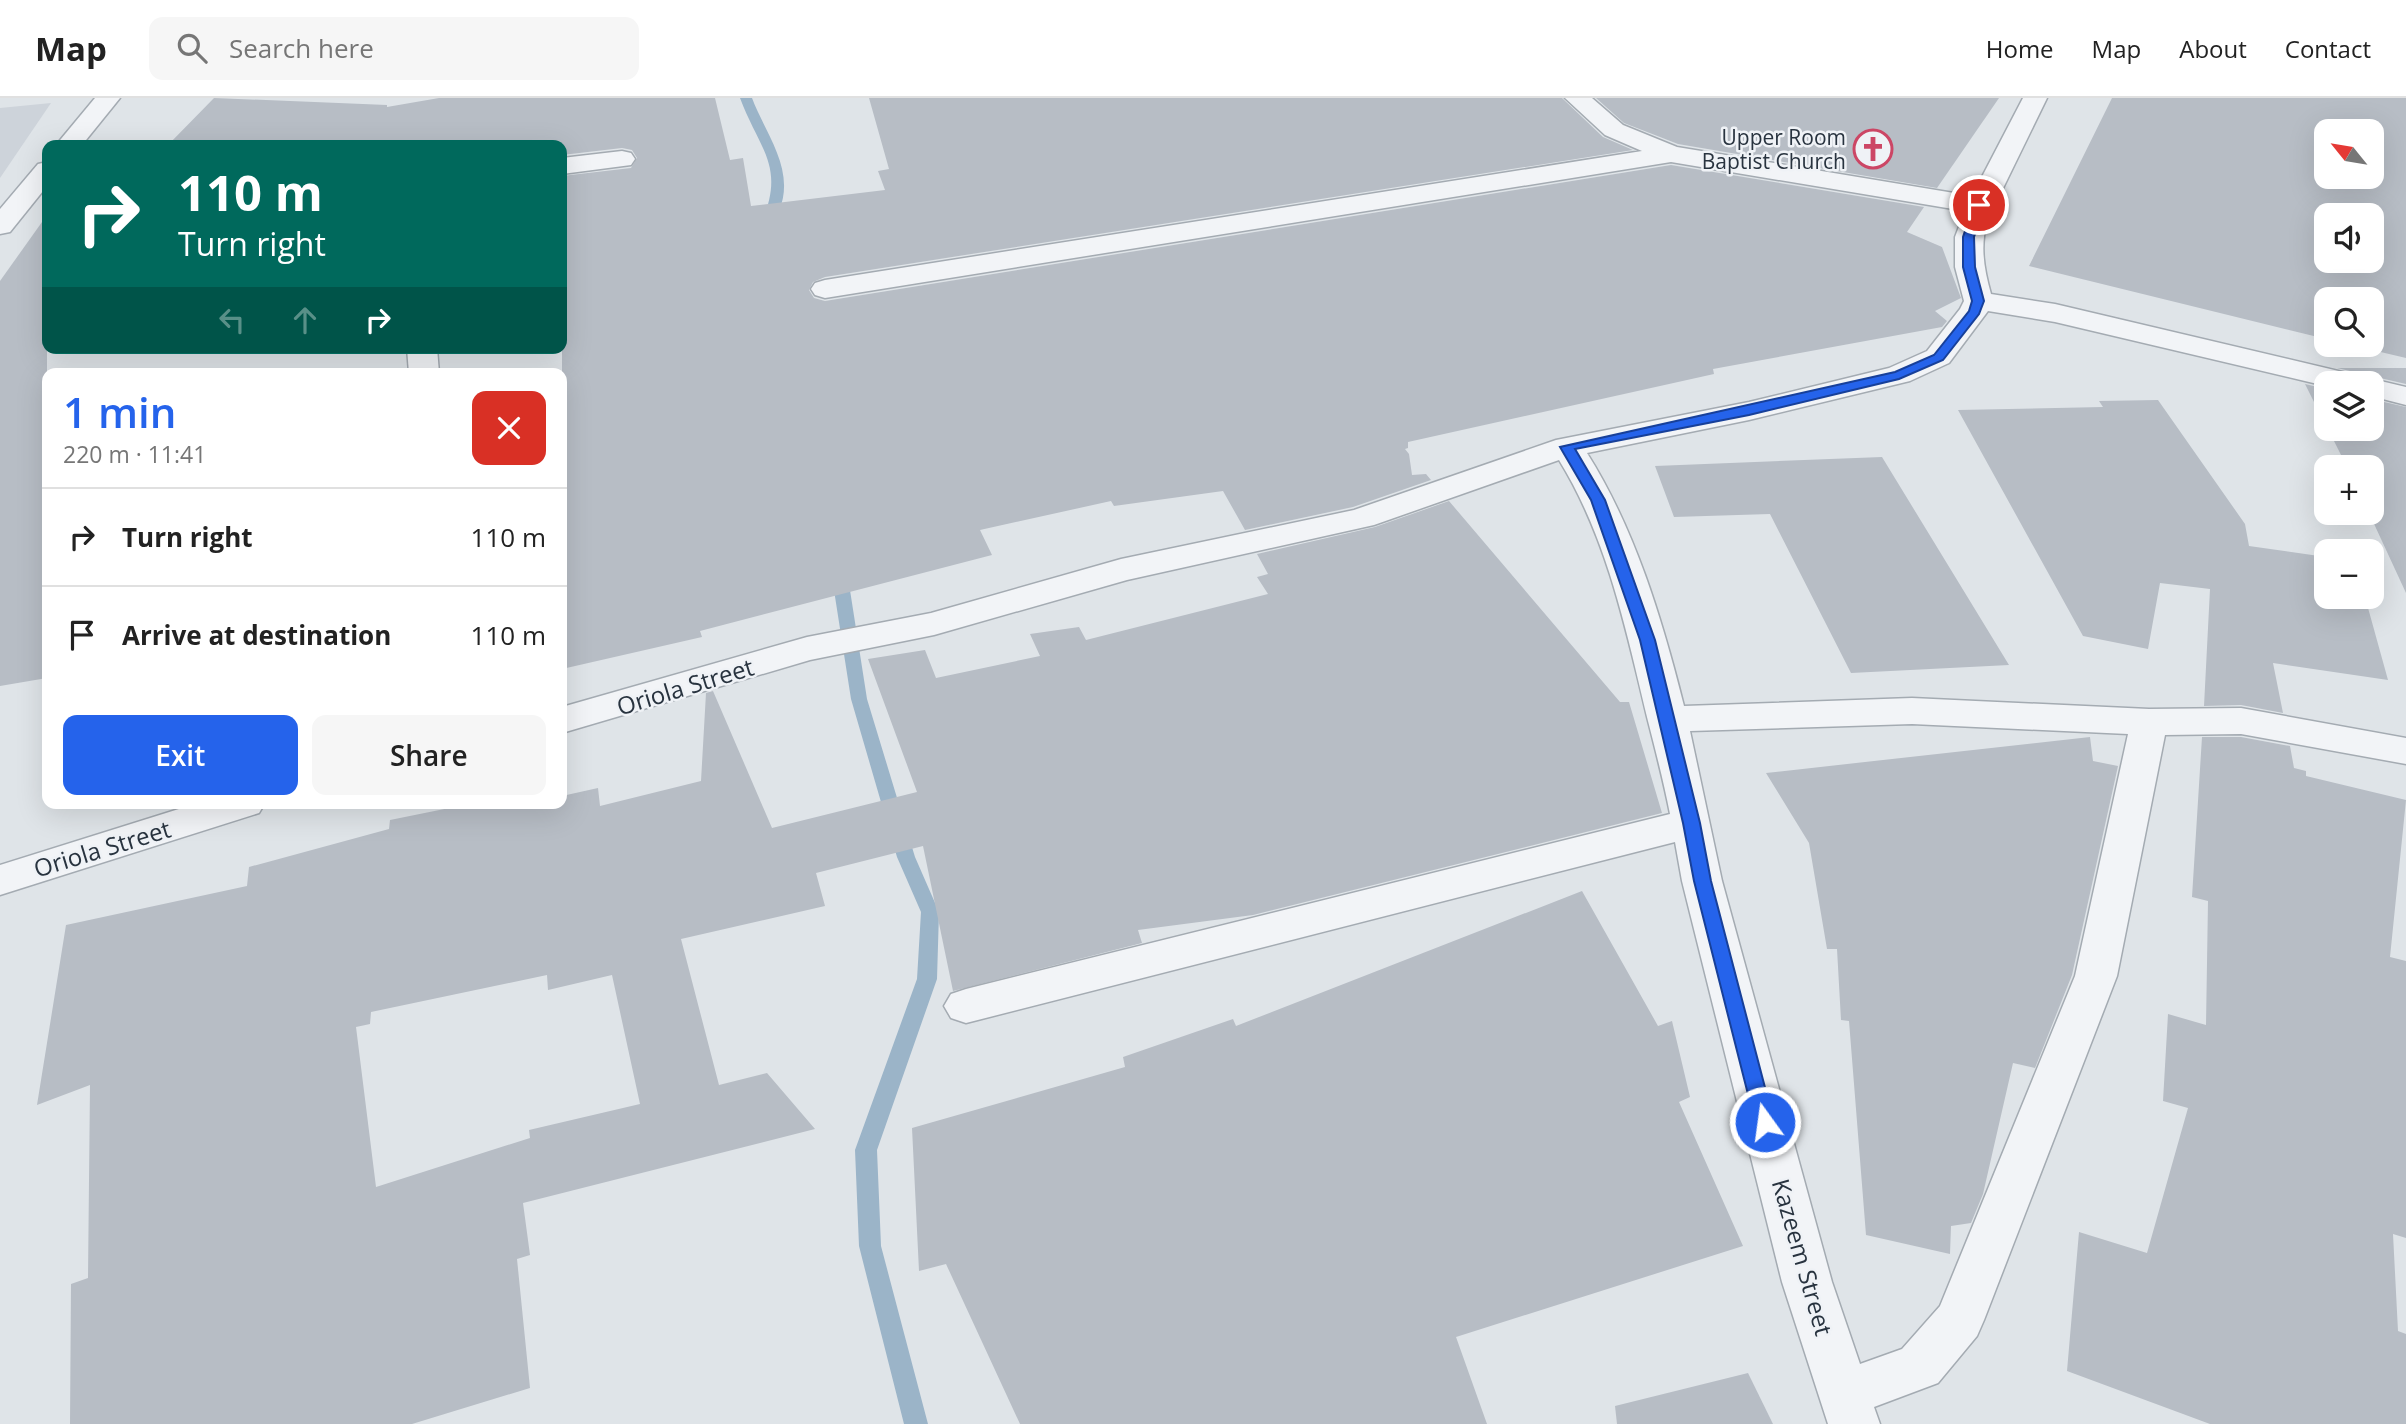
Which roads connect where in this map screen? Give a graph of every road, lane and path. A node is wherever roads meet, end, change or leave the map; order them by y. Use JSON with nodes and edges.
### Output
{"nodes":[{"id":1,"x":108,"y":98,"type":"edge"},
{"id":2,"x":1577,"y":98,"type":"edge"},
{"id":3,"x":2035,"y":98,"type":"edge"},
{"id":4,"x":73,"y":140,"type":"edge"},
{"id":5,"x":1671,"y":154,"type":"junction"},
{"id":6,"x":622,"y":159,"type":"dead end"},
{"id":7,"x":567,"y":165,"type":"edge"},
{"id":8,"x":42,"y":181,"type":"edge"},
{"id":9,"x":1979,"y":205,"type":"junction"},
{"id":10,"x":4,"y":215,"type":"edge"},
{"id":11,"x":825,"y":289,"type":"dead end"},
{"id":12,"x":1978,"y":301,"type":"junction"},
{"id":13,"x":2314,"y":374,"type":"edge"},
{"id":14,"x":2384,"y":390,"type":"edge"},
{"id":15,"x":2406,"y":396,"type":"edge"},
{"id":16,"x":1567,"y":447,"type":"junction"},
{"id":17,"x":567,"y":719,"type":"edge"},
{"id":18,"x":1666,"y":719,"type":"junction"},
{"id":19,"x":2149,"y":722,"type":"junction"},
{"id":20,"x":2406,"y":751,"type":"edge"},
{"id":21,"x":226,"y":809,"type":"edge"},
{"id":22,"x":1692,"y":823,"type":"junction"},
{"id":23,"x":0,"y":881,"type":"edge"},
{"id":24,"x":966,"y":1006,"type":"dead end"},
{"id":25,"x":1849,"y":1409,"type":"edge"}],
"edges":[{"from":1,"to":4,"type":"street"},
{"from":2,"to":5,"type":"street"},
{"from":3,"to":9,"type":"street"},
{"from":5,"to":9,"type":"street"},
{"from":5,"to":11,"type":"street"},
{"from":6,"to":7,"type":"street"},
{"from":8,"to":10,"type":"street"},
{"from":9,"to":12,"type":"street"},
{"from":12,"to":13,"type":"street"},
{"from":12,"to":16,"type":"street","name":"Oriola Street"},
{"from":14,"to":15,"type":"street"},
{"from":16,"to":17,"type":"street","name":"Oriola Street"},
{"from":16,"to":18,"type":"street","name":"Kazeem Street"},
{"from":18,"to":19,"type":"street"},
{"from":18,"to":22,"type":"street","name":"Kazeem Street"},
{"from":19,"to":20,"type":"street"},
{"from":19,"to":25,"type":"street"},
{"from":21,"to":23,"type":"street","name":"Oriola Street"},
{"from":22,"to":24,"type":"street"},
{"from":22,"to":25,"type":"street","name":"Kazeem Street"}]}
